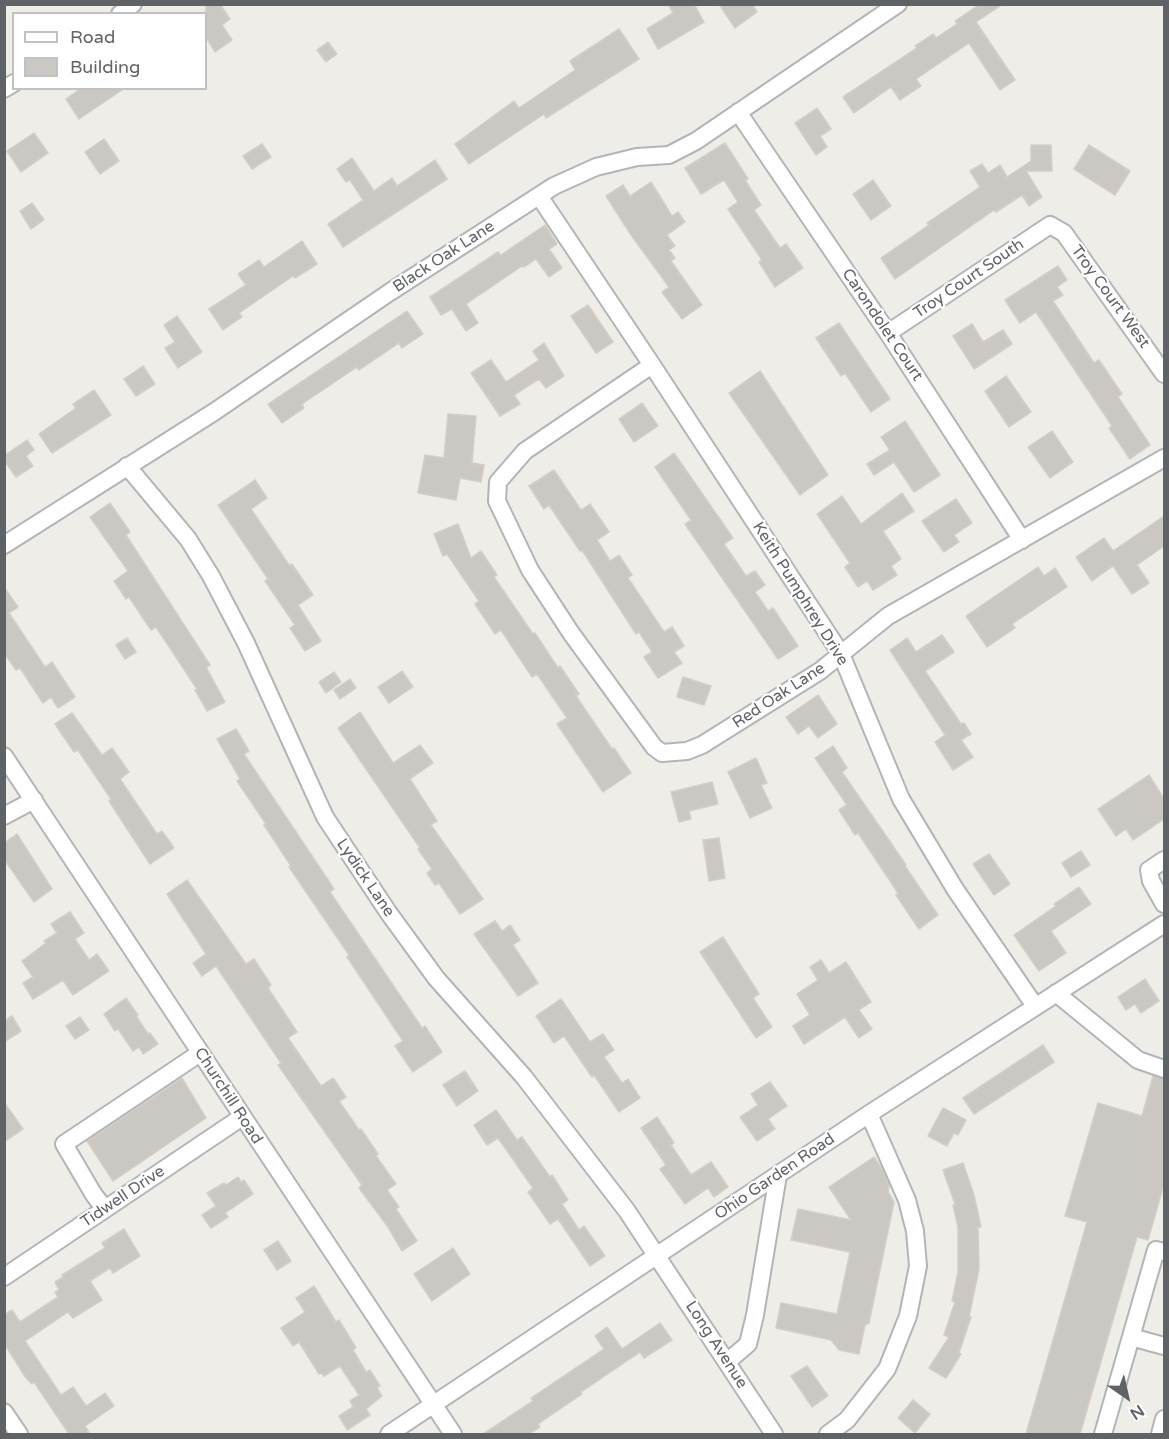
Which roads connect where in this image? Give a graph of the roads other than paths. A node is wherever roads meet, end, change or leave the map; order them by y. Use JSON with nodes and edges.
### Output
{"nodes":[{"id":1,"x":898,"y":4,"type":"edge"},
{"id":2,"x":738,"y":112,"type":"junction"},
{"id":3,"x":538,"y":196,"type":"junction"},
{"id":4,"x":1050,"y":225,"type":"joint"},
{"id":5,"x":888,"y":333,"type":"junction"},
{"id":6,"x":652,"y":365,"type":"junction"},
{"id":7,"x":1164,"y":374,"type":"edge"},
{"id":8,"x":1164,"y":458,"type":"edge"},
{"id":9,"x":127,"y":466,"type":"junction"},
{"id":10,"x":1022,"y":540,"type":"junction"},
{"id":11,"x":4,"y":545,"type":"edge"},
{"id":12,"x":841,"y":654,"type":"junction"},
{"id":13,"x":4,"y":756,"type":"edge"},
{"id":14,"x":34,"y":800,"type":"junction"},
{"id":15,"x":4,"y":816,"type":"edge"},
{"id":16,"x":1164,"y":860,"type":"edge"},
{"id":17,"x":1164,"y":904,"type":"edge"},
{"id":18,"x":1164,"y":924,"type":"edge"},
{"id":19,"x":1056,"y":993,"type":"junction"},
{"id":20,"x":1035,"y":1006,"type":"junction"},
{"id":21,"x":200,"y":1053,"type":"junction"},
{"id":22,"x":1164,"y":1070,"type":"edge"},
{"id":23,"x":869,"y":1114,"type":"junction"},
{"id":24,"x":242,"y":1117,"type":"junction"},
{"id":25,"x":778,"y":1175,"type":"junction"},
{"id":26,"x":105,"y":1209,"type":"junction"},
{"id":27,"x":1164,"y":1252,"type":"edge"},
{"id":28,"x":657,"y":1256,"type":"junction"},
{"id":29,"x":4,"y":1277,"type":"edge"},
{"id":30,"x":1131,"y":1337,"type":"junction"},
{"id":31,"x":1164,"y":1346,"type":"edge"},
{"id":32,"x":727,"y":1362,"type":"junction"},
{"id":33,"x":433,"y":1404,"type":"junction"},
{"id":34,"x":4,"y":1412,"type":"edge"},
{"id":35,"x":1164,"y":1419,"type":"edge"},
{"id":36,"x":19,"y":1434,"type":"edge"},
{"id":37,"x":389,"y":1434,"type":"edge"},
{"id":38,"x":453,"y":1434,"type":"edge"},
{"id":39,"x":774,"y":1434,"type":"edge"},
{"id":40,"x":828,"y":1434,"type":"edge"},
{"id":41,"x":1103,"y":1434,"type":"edge"},
{"id":42,"x":1160,"y":1434,"type":"edge"}],
"edges":[{"from":1,"to":2,"type":"street","name":"Black Oak Lane"},
{"from":2,"to":3,"type":"street","name":"Black Oak Lane"},
{"from":2,"to":5,"type":"street","name":"Carondolet Court"},
{"from":3,"to":6,"type":"street","name":"Keith Pumphrey Drive"},
{"from":3,"to":9,"type":"street","name":"Black Oak Lane"},
{"from":4,"to":5,"type":"street","name":"Troy Court South"},
{"from":4,"to":7,"type":"street","name":"Troy Court West"},
{"from":5,"to":10,"type":"street","name":"Carondolet Court"},
{"from":6,"to":12,"type":"street","name":"Keith Pumphrey Drive"},
{"from":6,"to":12,"type":"street","name":"Red Oak Lane"},
{"from":8,"to":10,"type":"street","name":"Red Oak Lane"},
{"from":9,"to":11,"type":"street","name":"Black Oak Lane"},
{"from":9,"to":28,"type":"street","name":"Lydick Lane"},
{"from":10,"to":12,"type":"street","name":"Red Oak Lane"},
{"from":12,"to":20,"type":"street","name":"Keith Pumphrey Drive"},
{"from":13,"to":14,"type":"street","name":"Churchill Road"},
{"from":14,"to":15,"type":"street"},
{"from":14,"to":21,"type":"street","name":"Churchill Road"},
{"from":16,"to":17,"type":"street"},
{"from":18,"to":19,"type":"street","name":"Ohio Garden Road"},
{"from":19,"to":20,"type":"street","name":"Ohio Garden Road"},
{"from":19,"to":22,"type":"street"},
{"from":20,"to":23,"type":"street","name":"Ohio Garden Road"},
{"from":21,"to":24,"type":"street","name":"Churchill Road"},
{"from":21,"to":26,"type":"street"},
{"from":23,"to":25,"type":"street","name":"Ohio Garden Road"},
{"from":23,"to":40,"type":"street"},
{"from":24,"to":26,"type":"street","name":"Tidwell Drive"},
{"from":24,"to":33,"type":"street","name":"Churchill Road"},
{"from":25,"to":28,"type":"street","name":"Ohio Garden Road"},
{"from":25,"to":32,"type":"street"},
{"from":26,"to":29,"type":"street","name":"Tidwell Drive"},
{"from":27,"to":30,"type":"street"},
{"from":28,"to":32,"type":"street","name":"Long Avenue"},
{"from":28,"to":33,"type":"street","name":"Ohio Garden Road"},
{"from":30,"to":31,"type":"street"},
{"from":30,"to":41,"type":"street"},
{"from":32,"to":39,"type":"street","name":"Long Avenue"},
{"from":33,"to":37,"type":"street","name":"Ohio Garden Road"},
{"from":33,"to":38,"type":"street","name":"Churchill Road"},
{"from":34,"to":36,"type":"street"},
{"from":35,"to":42,"type":"street"}]}
